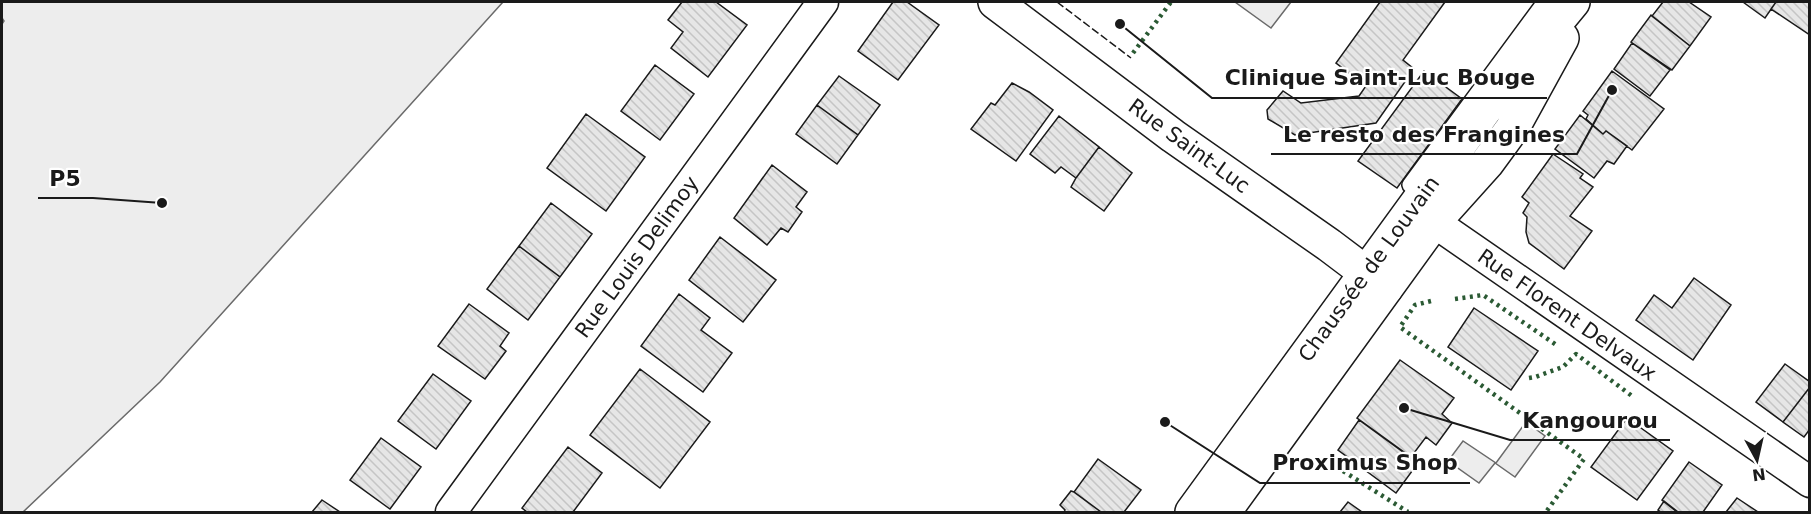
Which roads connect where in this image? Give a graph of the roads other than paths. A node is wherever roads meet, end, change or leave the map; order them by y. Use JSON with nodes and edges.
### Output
{"nodes":[{"id":1,"x":823,"y":2,"type":"edge"},
{"id":2,"x":995,"y":2,"type":"edge"},
{"id":3,"x":1545,"y":2,"type":"edge"},
{"id":4,"x":1573,"y":2,"type":"edge"},
{"id":5,"x":1582,"y":2,"type":"edge"},
{"id":6,"x":1416,"y":209,"type":"junction"},
{"id":7,"x":1362,"y":270,"type":"junction"},
{"id":8,"x":1216,"y":452,"type":"dead end"},
{"id":9,"x":1809,"y":482,"type":"edge"},
{"id":10,"x":1207,"y":507,"type":"edge"},
{"id":11,"x":451,"y":513,"type":"edge"}],
"edges":[{"from":1,"to":11,"type":"street","name":"Rue Louis Delimoy"},
{"from":2,"to":7,"type":"main road","name":"Rue Saint-Luc"},
{"from":3,"to":6,"type":"lane"},
{"from":4,"to":6,"type":"main road","name":"Chaussée de Louvain"},
{"from":5,"to":6,"type":"main road","name":"Chaussée de Louvain"},
{"from":6,"to":7,"type":"main road","name":"Chaussée de Louvain"},
{"from":6,"to":9,"type":"street","name":"Rue Florent Delvaux"},
{"from":7,"to":10,"type":"main road","name":"Chaussée de Louvain"},
{"from":8,"to":10,"type":"lane"}]}
